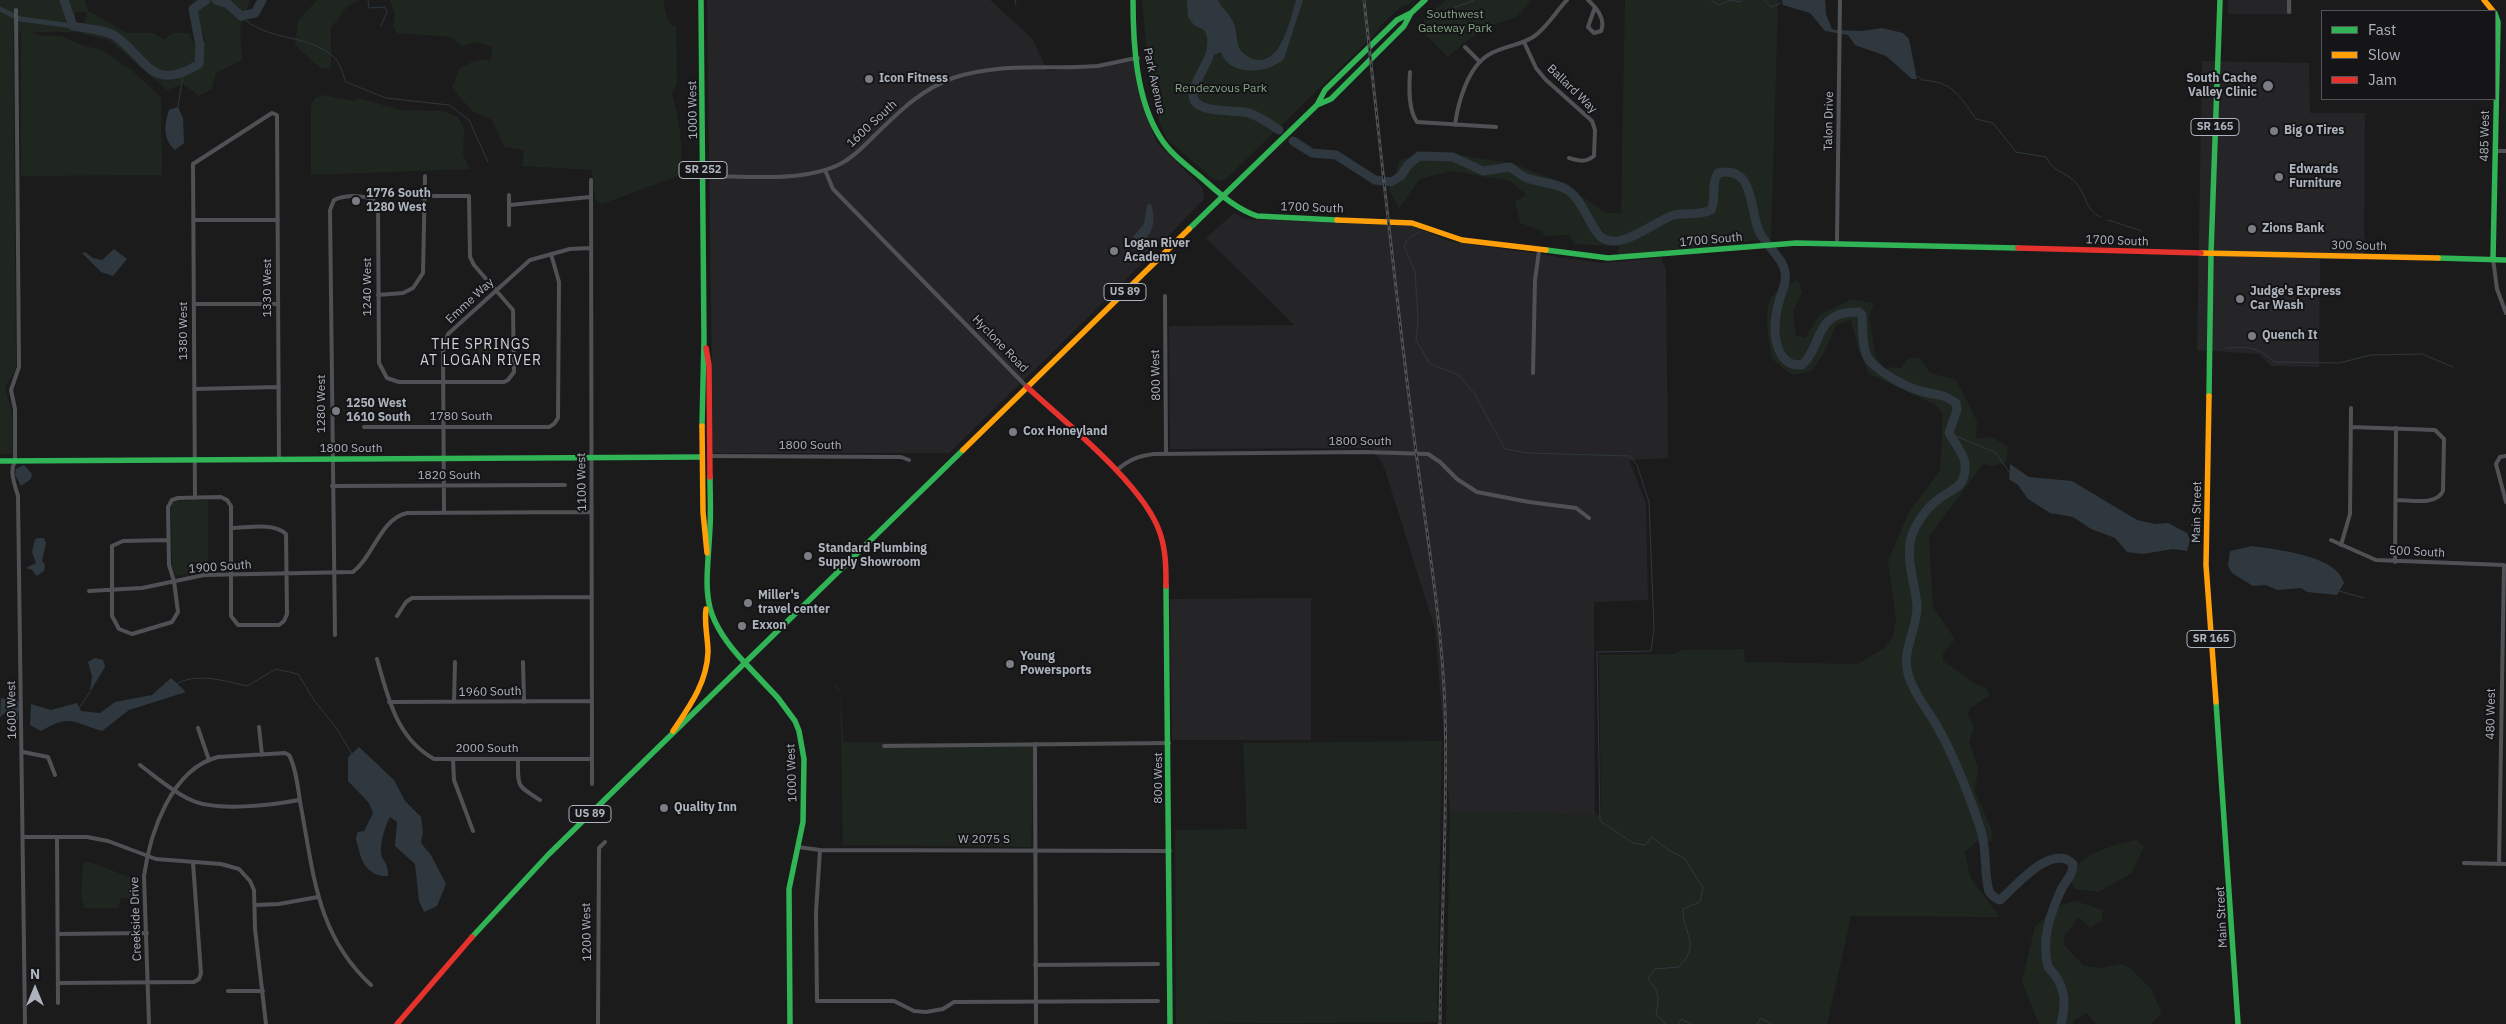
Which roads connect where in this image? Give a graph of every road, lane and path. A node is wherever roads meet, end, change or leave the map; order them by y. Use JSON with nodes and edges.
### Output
{"nodes":[{"id":1,"x":701,"y":0,"type":"edge"},
{"id":2,"x":1133,"y":0,"type":"edge"},
{"id":3,"x":1425,"y":0,"type":"edge"},
{"id":4,"x":1567,"y":0,"type":"edge"},
{"id":5,"x":1588,"y":0,"type":"edge"},
{"id":6,"x":1840,"y":0,"type":"edge"},
{"id":7,"x":2220,"y":0,"type":"edge"},
{"id":8,"x":2289,"y":0,"type":"edge"},
{"id":9,"x":2484,"y":0,"type":"edge"},
{"id":10,"x":1595,"y":7,"type":"junction"},
{"id":11,"x":16,"y":10,"type":"dead end"},
{"id":12,"x":2492,"y":10,"type":"edge"},
{"id":13,"x":2289,"y":12,"type":"dead end"},
{"id":14,"x":1411,"y":13,"type":"junction"},
{"id":15,"x":2496,"y":17,"type":"edge"},
{"id":16,"x":1590,"y":20,"type":"junction"},
{"id":17,"x":1602,"y":20,"type":"junction"},
{"id":18,"x":1524,"y":42,"type":"junction"},
{"id":19,"x":1465,"y":47,"type":"dead end"},
{"id":20,"x":1138,"y":58,"type":"junction"},
{"id":21,"x":1480,"y":62,"type":"junction"},
{"id":22,"x":1410,"y":72,"type":"dead end"},
{"id":23,"x":1317,"y":104,"type":"junction"},
{"id":24,"x":277,"y":115,"type":"joint"},
{"id":25,"x":1455,"y":125,"type":"junction"},
{"id":26,"x":1496,"y":127,"type":"dead end"},
{"id":27,"x":2495,"y":151,"type":"junction"},
{"id":28,"x":2506,"y":151,"type":"edge"},
{"id":29,"x":1570,"y":158,"type":"dead end"},
{"id":30,"x":826,"y":170,"type":"junction"},
{"id":31,"x":425,"y":176,"type":"dead end"},
{"id":32,"x":703,"y":176,"type":"junction"},
{"id":33,"x":590,"y":180,"type":"dead end"},
{"id":34,"x":509,"y":195,"type":"dead end"},
{"id":35,"x":425,"y":196,"type":"junction"},
{"id":36,"x":590,"y":197,"type":"junction"},
{"id":37,"x":1223,"y":197,"type":"junction"},
{"id":38,"x":374,"y":200,"type":"joint"},
{"id":39,"x":510,"y":205,"type":"junction"},
{"id":40,"x":193,"y":220,"type":"junction"},
{"id":41,"x":278,"y":220,"type":"junction"},
{"id":42,"x":509,"y":225,"type":"dead end"},
{"id":43,"x":1836,"y":243,"type":"junction"},
{"id":44,"x":590,"y":248,"type":"junction"},
{"id":45,"x":1539,"y":251,"type":"junction"},
{"id":46,"x":2211,"y":253,"type":"junction"},
{"id":47,"x":552,"y":254,"type":"junction"},
{"id":48,"x":2493,"y":260,"type":"junction"},
{"id":49,"x":2506,"y":260,"type":"edge"},
{"id":50,"x":496,"y":290,"type":"junction"},
{"id":51,"x":378,"y":295,"type":"junction"},
{"id":52,"x":1165,"y":296,"type":"dead end"},
{"id":53,"x":194,"y":304,"type":"junction"},
{"id":54,"x":278,"y":304,"type":"junction"},
{"id":55,"x":2506,"y":313,"type":"edge"},
{"id":56,"x":704,"y":339,"type":"junction"},
{"id":57,"x":702,"y":356,"type":"junction"},
{"id":58,"x":1533,"y":373,"type":"dead end"},
{"id":59,"x":444,"y":382,"type":"junction"},
{"id":60,"x":279,"y":387,"type":"junction"},
{"id":61,"x":1027,"y":387,"type":"junction"},
{"id":62,"x":194,"y":389,"type":"junction"},
{"id":63,"x":2351,"y":408,"type":"dead end"},
{"id":64,"x":444,"y":427,"type":"junction"},
{"id":65,"x":2351,"y":427,"type":"junction"},
{"id":66,"x":364,"y":428,"type":"dead end"},
{"id":67,"x":2396,"y":428,"type":"junction"},
{"id":68,"x":1166,"y":453,"type":"junction"},
{"id":69,"x":702,"y":456,"type":"junction"},
{"id":70,"x":710,"y":456,"type":"junction"},
{"id":71,"x":2506,"y":456,"type":"edge"},
{"id":72,"x":591,"y":457,"type":"junction"},
{"id":73,"x":443,"y":458,"type":"junction"},
{"id":74,"x":332,"y":459,"type":"junction"},
{"id":75,"x":195,"y":460,"type":"junction"},
{"id":76,"x":279,"y":460,"type":"junction"},
{"id":77,"x":910,"y":460,"type":"dead end"},
{"id":78,"x":0,"y":461,"type":"edge"},
{"id":79,"x":15,"y":461,"type":"junction"},
{"id":80,"x":1116,"y":471,"type":"junction"},
{"id":81,"x":565,"y":485,"type":"dead end"},
{"id":82,"x":332,"y":486,"type":"junction"},
{"id":83,"x":443,"y":486,"type":"junction"},
{"id":84,"x":195,"y":498,"type":"junction"},
{"id":85,"x":2396,"y":500,"type":"junction"},
{"id":86,"x":2506,"y":502,"type":"edge"},
{"id":87,"x":444,"y":512,"type":"junction"},
{"id":88,"x":592,"y":512,"type":"junction"},
{"id":89,"x":1589,"y":518,"type":"dead end"},
{"id":90,"x":231,"y":528,"type":"junction"},
{"id":91,"x":1160,"y":532,"type":"joint"},
{"id":92,"x":709,"y":537,"type":"junction"},
{"id":93,"x":168,"y":540,"type":"junction"},
{"id":94,"x":2331,"y":540,"type":"dead end"},
{"id":95,"x":2340,"y":545,"type":"junction"},
{"id":96,"x":707,"y":553,"type":"junction"},
{"id":97,"x":2395,"y":562,"type":"junction"},
{"id":98,"x":2505,"y":565,"type":"edge"},
{"id":99,"x":334,"y":573,"type":"junction"},
{"id":100,"x":231,"y":574,"type":"junction"},
{"id":101,"x":286,"y":574,"type":"junction"},
{"id":102,"x":174,"y":581,"type":"junction"},
{"id":103,"x":89,"y":591,"type":"dead end"},
{"id":104,"x":111,"y":591,"type":"junction"},
{"id":105,"x":592,"y":598,"type":"junction"},
{"id":106,"x":707,"y":605,"type":"junction"},
{"id":107,"x":397,"y":616,"type":"dead end"},
{"id":108,"x":335,"y":635,"type":"dead end"},
{"id":109,"x":377,"y":659,"type":"dead end"},
{"id":110,"x":455,"y":662,"type":"dead end"},
{"id":111,"x":523,"y":662,"type":"dead end"},
{"id":112,"x":745,"y":663,"type":"junction"},
{"id":113,"x":591,"y":701,"type":"junction"},
{"id":114,"x":389,"y":702,"type":"junction"},
{"id":115,"x":454,"y":702,"type":"junction"},
{"id":116,"x":524,"y":702,"type":"junction"},
{"id":117,"x":198,"y":728,"type":"dead end"},
{"id":118,"x":259,"y":728,"type":"dead end"},
{"id":119,"x":670,"y":735,"type":"junction"},
{"id":120,"x":1169,"y":743,"type":"junction"},
{"id":121,"x":1035,"y":744,"type":"junction"},
{"id":122,"x":884,"y":746,"type":"dead end"},
{"id":123,"x":23,"y":752,"type":"junction"},
{"id":124,"x":262,"y":756,"type":"junction"},
{"id":125,"x":453,"y":759,"type":"junction"},
{"id":126,"x":518,"y":759,"type":"junction"},
{"id":127,"x":592,"y":759,"type":"junction"},
{"id":128,"x":209,"y":760,"type":"junction"},
{"id":129,"x":140,"y":765,"type":"dead end"},
{"id":130,"x":56,"y":774,"type":"dead end"},
{"id":131,"x":592,"y":784,"type":"dead end"},
{"id":132,"x":174,"y":789,"type":"junction"},
{"id":133,"x":299,"y":800,"type":"junction"},
{"id":134,"x":540,"y":800,"type":"dead end"},
{"id":135,"x":474,"y":831,"type":"dead end"},
{"id":136,"x":24,"y":837,"type":"junction"},
{"id":137,"x":57,"y":838,"type":"junction"},
{"id":138,"x":605,"y":842,"type":"dead end"},
{"id":139,"x":798,"y":847,"type":"junction"},
{"id":140,"x":820,"y":850,"type":"junction"},
{"id":141,"x":1035,"y":850,"type":"junction"},
{"id":142,"x":1170,"y":851,"type":"junction"},
{"id":143,"x":148,"y":856,"type":"junction"},
{"id":144,"x":193,"y":863,"type":"junction"},
{"id":145,"x":2464,"y":863,"type":"dead end"},
{"id":146,"x":2499,"y":864,"type":"junction"},
{"id":147,"x":2506,"y":864,"type":"edge"},
{"id":148,"x":318,"y":897,"type":"junction"},
{"id":149,"x":255,"y":905,"type":"junction"},
{"id":150,"x":147,"y":933,"type":"junction"},
{"id":151,"x":58,"y":934,"type":"junction"},
{"id":152,"x":1158,"y":964,"type":"dead end"},
{"id":153,"x":1036,"y":965,"type":"junction"},
{"id":154,"x":148,"y":982,"type":"junction"},
{"id":155,"x":58,"y":983,"type":"junction"},
{"id":156,"x":371,"y":985,"type":"dead end"},
{"id":157,"x":228,"y":990,"type":"dead end"},
{"id":158,"x":263,"y":991,"type":"junction"},
{"id":159,"x":1036,"y":1001,"type":"junction"},
{"id":160,"x":1158,"y":1001,"type":"dead end"},
{"id":161,"x":58,"y":1003,"type":"dead end"},
{"id":162,"x":25,"y":1024,"type":"edge"},
{"id":163,"x":149,"y":1024,"type":"edge"},
{"id":164,"x":266,"y":1024,"type":"edge"},
{"id":165,"x":397,"y":1024,"type":"edge"},
{"id":166,"x":598,"y":1024,"type":"edge"},
{"id":167,"x":790,"y":1024,"type":"edge"},
{"id":168,"x":1036,"y":1024,"type":"edge"},
{"id":169,"x":1170,"y":1024,"type":"edge"},
{"id":170,"x":2238,"y":1024,"type":"edge"}],
"edges":[{"from":1,"to":32,"type":"main road","name":"1000 West","number":"SR 252"},
{"from":2,"to":20,"type":"main road","name":"Park Avenue"},
{"from":3,"to":14,"type":"main road","number":"US 89"},
{"from":4,"to":18,"type":"street"},
{"from":5,"to":10,"type":"street"},
{"from":6,"to":43,"type":"street","name":"Talon Drive"},
{"from":7,"to":46,"type":"main road","name":"Main Street","number":"SR 165"},
{"from":8,"to":13,"type":"street"},
{"from":9,"to":12,"type":"main road","name":"485 West"},
{"from":10,"to":16,"type":"street"},
{"from":10,"to":17,"type":"street"},
{"from":11,"to":79,"type":"street","name":"1600 West"},
{"from":14,"to":23,"type":"main road","number":"US 89"},
{"from":14,"to":23,"type":"main road","number":"US 89"},
{"from":15,"to":27,"type":"main road","name":"485 West"},
{"from":16,"to":17,"type":"street"},
{"from":16,"to":17,"type":"street"},
{"from":18,"to":21,"type":"street"},
{"from":18,"to":29,"type":"street","name":"Ballard Way"},
{"from":19,"to":21,"type":"street"},
{"from":20,"to":30,"type":"street","name":"1600 South"},
{"from":20,"to":37,"type":"main road","name":"Park Avenue"},
{"from":21,"to":25,"type":"street"},
{"from":22,"to":25,"type":"street"},
{"from":23,"to":37,"type":"main road","number":"US 89"},
{"from":24,"to":40,"type":"street","name":"1380 West"},
{"from":24,"to":41,"type":"street","name":"1330 West"},
{"from":25,"to":26,"type":"street"},
{"from":27,"to":28,"type":"street"},
{"from":27,"to":48,"type":"main road","name":"485 West"},
{"from":30,"to":32,"type":"street","name":"1600 South"},
{"from":30,"to":61,"type":"street","name":"Hyclone Road"},
{"from":31,"to":35,"type":"street"},
{"from":32,"to":56,"type":"main road","name":"1000 West","number":"SR 252"},
{"from":33,"to":36,"type":"street","name":"1100 West"},
{"from":34,"to":39,"type":"street"},
{"from":35,"to":50,"type":"street"},
{"from":35,"to":51,"type":"street"},
{"from":36,"to":39,"type":"street"},
{"from":36,"to":44,"type":"street","name":"1100 West"},
{"from":37,"to":45,"type":"main road","name":"1700 South"},
{"from":37,"to":61,"type":"main road","number":"US 89"},
{"from":38,"to":51,"type":"street","name":"1240 West"},
{"from":38,"to":74,"type":"street","name":"1280 West"},
{"from":39,"to":42,"type":"street"},
{"from":40,"to":41,"type":"street"},
{"from":40,"to":53,"type":"street","name":"1380 West"},
{"from":41,"to":54,"type":"street","name":"1330 West"},
{"from":43,"to":45,"type":"main road","name":"1700 South"},
{"from":43,"to":46,"type":"main road","name":"1700 South"},
{"from":44,"to":47,"type":"street","name":"Emme Way"},
{"from":44,"to":72,"type":"street","name":"1100 West"},
{"from":45,"to":58,"type":"street"},
{"from":46,"to":48,"type":"main road","name":"300 South"},
{"from":46,"to":170,"type":"main road","name":"Main Street","number":"SR 165"},
{"from":47,"to":50,"type":"street","name":"Emme Way"},
{"from":47,"to":64,"type":"street","name":"1780 South"},
{"from":48,"to":49,"type":"main road","name":"300 South"},
{"from":48,"to":55,"type":"street"},
{"from":50,"to":59,"type":"street","name":"Emme Way"},
{"from":50,"to":59,"type":"street"},
{"from":51,"to":59,"type":"street","name":"1240 West"},
{"from":52,"to":68,"type":"street","name":"800 West"},
{"from":53,"to":54,"type":"street"},
{"from":53,"to":62,"type":"street","name":"1380 West"},
{"from":54,"to":60,"type":"street","name":"1330 West"},
{"from":56,"to":57,"type":"main road","name":"1000 West","number":"SR 252"},
{"from":56,"to":70,"type":"main road","name":"1000 West","number":"SR 252"},
{"from":57,"to":69,"type":"main road","name":"1000 West","number":"SR 252"},
{"from":57,"to":70,"type":"main road","number":"SR 252"},
{"from":59,"to":64,"type":"street","name":"Emme Way"},
{"from":60,"to":62,"type":"street"},
{"from":60,"to":76,"type":"street","name":"1330 West"},
{"from":61,"to":80,"type":"main road","name":"Hyclone Road"},
{"from":61,"to":112,"type":"main road","number":"US 89"},
{"from":62,"to":75,"type":"street","name":"1380 West"},
{"from":63,"to":65,"type":"street"},
{"from":64,"to":66,"type":"street","name":"1780 South"},
{"from":64,"to":73,"type":"street","name":"Emme Way"},
{"from":65,"to":67,"type":"street"},
{"from":65,"to":95,"type":"street"},
{"from":67,"to":85,"type":"street"},
{"from":67,"to":85,"type":"street"},
{"from":68,"to":80,"type":"street","name":"1800 South"},
{"from":68,"to":89,"type":"street","name":"1800 South"},
{"from":69,"to":72,"type":"main road","name":"1800 South"},
{"from":69,"to":92,"type":"main road","number":"SR 252"},
{"from":69,"to":96,"type":"main road","name":"1000 West","number":"SR 252"},
{"from":70,"to":77,"type":"street","name":"1800 South"},
{"from":70,"to":92,"type":"main road","name":"1000 West","number":"SR 252"},
{"from":71,"to":86,"type":"street"},
{"from":72,"to":73,"type":"main road","name":"1800 South"},
{"from":72,"to":88,"type":"street","name":"1100 West"},
{"from":73,"to":74,"type":"main road","name":"1800 South"},
{"from":73,"to":83,"type":"street"},
{"from":74,"to":76,"type":"main road","name":"1800 South"},
{"from":74,"to":82,"type":"street","name":"1280 West"},
{"from":75,"to":76,"type":"main road","name":"1800 South"},
{"from":75,"to":79,"type":"main road","name":"1800 South"},
{"from":75,"to":84,"type":"street","name":"1380 West"},
{"from":78,"to":79,"type":"main road","name":"1800 South"},
{"from":79,"to":123,"type":"street","name":"1600 West"},
{"from":80,"to":91,"type":"main road","name":"Hyclone Road"},
{"from":81,"to":83,"type":"street","name":"1820 South"},
{"from":82,"to":83,"type":"street","name":"1820 South"},
{"from":82,"to":99,"type":"street","name":"1280 West"},
{"from":83,"to":87,"type":"street"},
{"from":84,"to":90,"type":"street"},
{"from":84,"to":93,"type":"street"},
{"from":85,"to":97,"type":"street"},
{"from":87,"to":88,"type":"street"},
{"from":87,"to":99,"type":"street","name":"1900 South"},
{"from":88,"to":105,"type":"street","name":"1100 West"},
{"from":90,"to":100,"type":"street"},
{"from":90,"to":101,"type":"street"},
{"from":91,"to":120,"type":"main road","name":"800 West"},
{"from":92,"to":96,"type":"main road","name":"1000 West","number":"SR 252"},
{"from":93,"to":102,"type":"street"},
{"from":93,"to":104,"type":"street"},
{"from":94,"to":95,"type":"street","name":"500 South"},
{"from":95,"to":97,"type":"street","name":"500 South"},
{"from":96,"to":106,"type":"main road","name":"1000 West","number":"SR 252"},
{"from":97,"to":98,"type":"street","name":"500 South"},
{"from":98,"to":146,"type":"street","name":"480 West"},
{"from":99,"to":101,"type":"street","name":"1900 South"},
{"from":99,"to":108,"type":"street","name":"1280 West"},
{"from":100,"to":101,"type":"street","name":"1900 South"},
{"from":100,"to":101,"type":"street"},
{"from":100,"to":102,"type":"street","name":"1900 South"},
{"from":102,"to":104,"type":"street","name":"1900 South"},
{"from":102,"to":104,"type":"street"},
{"from":103,"to":104,"type":"street","name":"1900 South"},
{"from":105,"to":107,"type":"street"},
{"from":105,"to":113,"type":"street","name":"1100 West"},
{"from":106,"to":112,"type":"main road","name":"1000 West","number":"SR 252"},
{"from":106,"to":119,"type":"main road"},
{"from":109,"to":114,"type":"street","name":"2000 South"},
{"from":110,"to":115,"type":"street"},
{"from":111,"to":116,"type":"street"},
{"from":112,"to":119,"type":"main road","number":"US 89"},
{"from":112,"to":139,"type":"main road","name":"1000 West"},
{"from":113,"to":116,"type":"street","name":"1960 South"},
{"from":113,"to":127,"type":"street","name":"1100 West"},
{"from":114,"to":115,"type":"street","name":"1960 South"},
{"from":114,"to":125,"type":"street","name":"2000 South"},
{"from":115,"to":116,"type":"street","name":"1960 South"},
{"from":117,"to":128,"type":"street"},
{"from":118,"to":124,"type":"street"},
{"from":119,"to":165,"type":"main road","number":"US 89"},
{"from":120,"to":121,"type":"street"},
{"from":120,"to":142,"type":"main road","name":"800 West"},
{"from":121,"to":122,"type":"street"},
{"from":121,"to":141,"type":"street"},
{"from":123,"to":130,"type":"street"},
{"from":123,"to":136,"type":"street","name":"1600 West"},
{"from":124,"to":128,"type":"street"},
{"from":124,"to":133,"type":"street"},
{"from":125,"to":126,"type":"street","name":"2000 South"},
{"from":125,"to":135,"type":"street"},
{"from":126,"to":127,"type":"street","name":"2000 South"},
{"from":126,"to":134,"type":"street"},
{"from":127,"to":131,"type":"street","name":"1100 West"},
{"from":128,"to":132,"type":"street","name":"Creekside Drive"},
{"from":129,"to":132,"type":"street"},
{"from":132,"to":133,"type":"street"},
{"from":132,"to":143,"type":"street","name":"Creekside Drive"},
{"from":133,"to":148,"type":"street"},
{"from":136,"to":137,"type":"street"},
{"from":136,"to":162,"type":"street","name":"1600 West"},
{"from":137,"to":143,"type":"street"},
{"from":137,"to":151,"type":"street"},
{"from":138,"to":166,"type":"street","name":"1200 West"},
{"from":139,"to":140,"type":"street","name":"W 2075 S"},
{"from":139,"to":167,"type":"main road","name":"1000 West"},
{"from":140,"to":141,"type":"street","name":"W 2075 S"},
{"from":140,"to":159,"type":"street"},
{"from":141,"to":142,"type":"street","name":"W 2075 S"},
{"from":141,"to":153,"type":"street"},
{"from":142,"to":169,"type":"main road","name":"800 West"},
{"from":143,"to":144,"type":"street"},
{"from":143,"to":150,"type":"street","name":"Creekside Drive"},
{"from":144,"to":149,"type":"street"},
{"from":144,"to":154,"type":"street"},
{"from":145,"to":146,"type":"street"},
{"from":146,"to":147,"type":"street"},
{"from":148,"to":149,"type":"street"},
{"from":148,"to":156,"type":"street"},
{"from":149,"to":158,"type":"street"},
{"from":150,"to":151,"type":"street"},
{"from":150,"to":154,"type":"street","name":"Creekside Drive"},
{"from":151,"to":155,"type":"street"},
{"from":152,"to":153,"type":"street"},
{"from":153,"to":159,"type":"street"},
{"from":154,"to":155,"type":"street"},
{"from":154,"to":163,"type":"street","name":"Creekside Drive"},
{"from":155,"to":161,"type":"street"},
{"from":157,"to":158,"type":"street"},
{"from":158,"to":164,"type":"street"},
{"from":159,"to":160,"type":"street"},
{"from":159,"to":168,"type":"street"}]}
